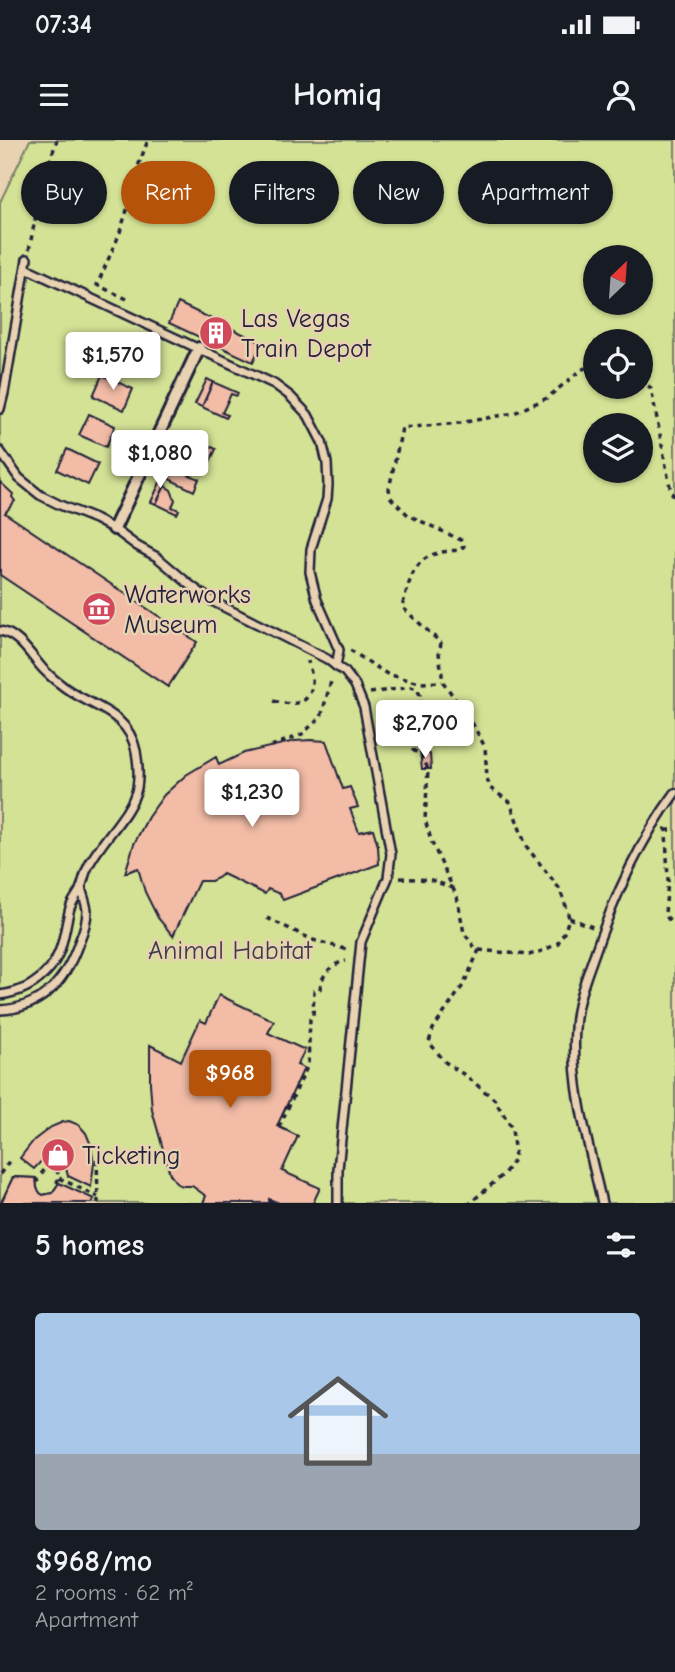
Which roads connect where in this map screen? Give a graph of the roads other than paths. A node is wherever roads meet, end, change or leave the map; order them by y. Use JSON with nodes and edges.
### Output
{"nodes":[{"id":1,"x":199,"y":348,"type":"junction"},
{"id":2,"x":0,"y":409,"type":"edge"},
{"id":3,"x":0,"y":451,"type":"edge"},
{"id":4,"x":114,"y":529,"type":"junction"},
{"id":5,"x":0,"y":631,"type":"edge"},
{"id":6,"x":336,"y":666,"type":"junction"},
{"id":7,"x":675,"y":793,"type":"edge"},
{"id":8,"x":81,"y":887,"type":"junction"},
{"id":9,"x":0,"y":995,"type":"edge"},
{"id":10,"x":0,"y":1010,"type":"edge"},
{"id":11,"x":338,"y":1203,"type":"edge"},
{"id":12,"x":602,"y":1203,"type":"edge"}],
"edges":[{"from":1,"to":2,"type":"lane"},
{"from":1,"to":4,"type":"street"},
{"from":1,"to":6,"type":"lane"},
{"from":3,"to":4,"type":"lane"},
{"from":4,"to":6,"type":"lane"},
{"from":5,"to":8,"type":"lane"},
{"from":6,"to":11,"type":"lane"},
{"from":7,"to":12,"type":"lane"},
{"from":8,"to":9,"type":"lane"},
{"from":8,"to":10,"type":"lane"}]}
